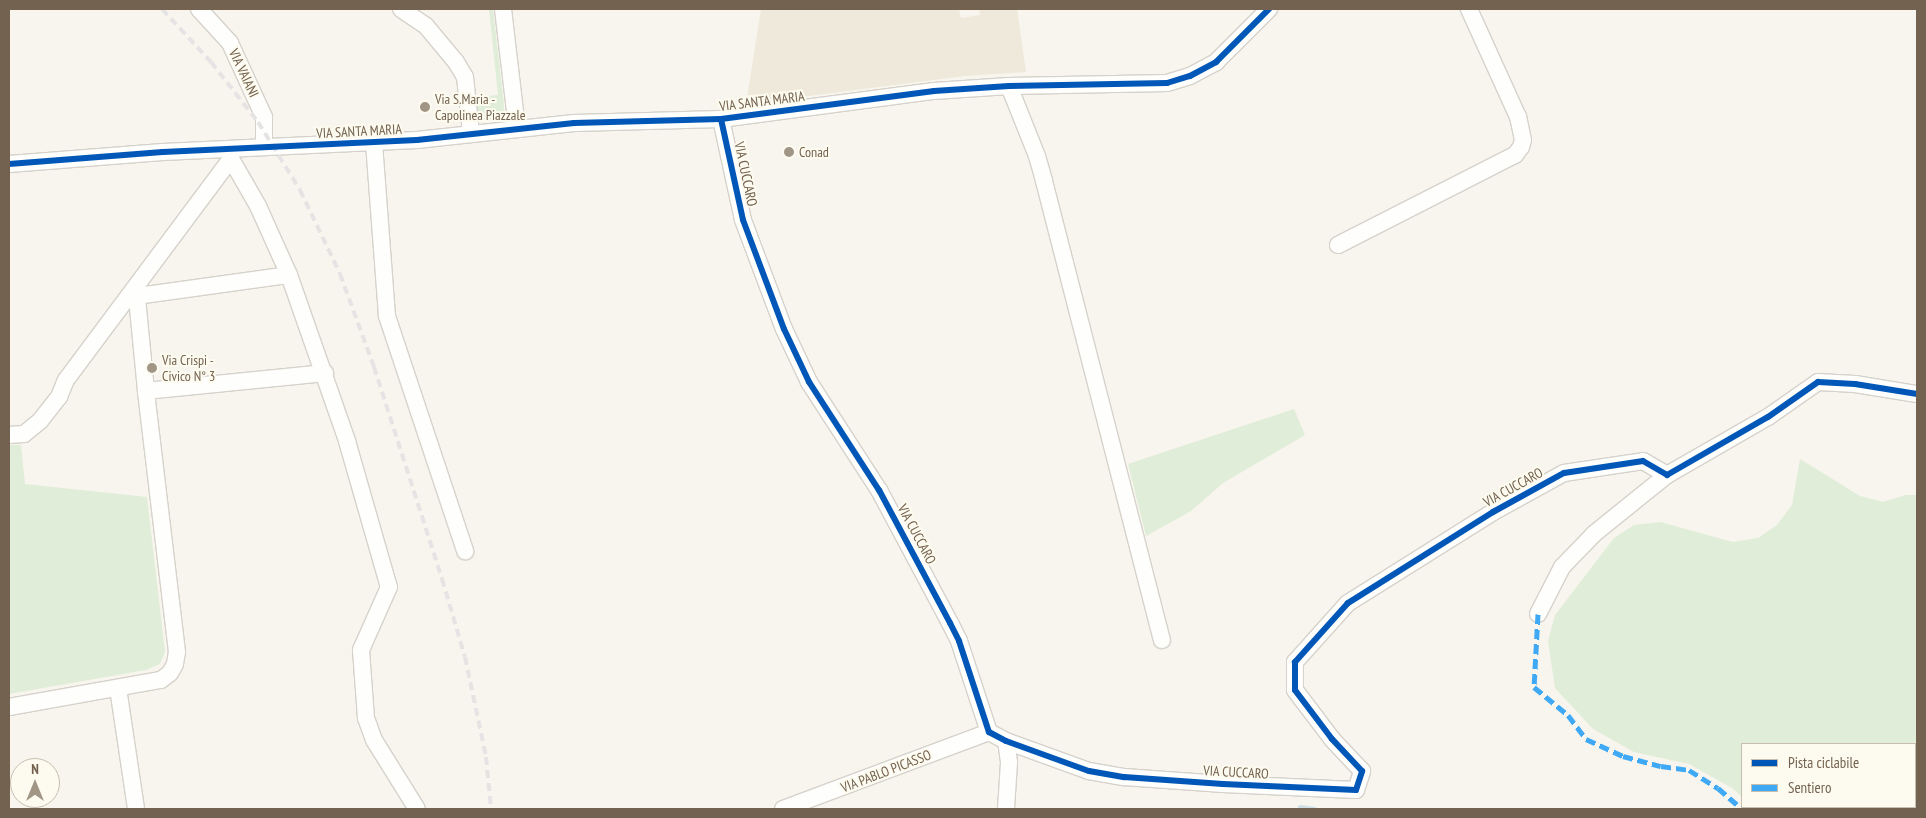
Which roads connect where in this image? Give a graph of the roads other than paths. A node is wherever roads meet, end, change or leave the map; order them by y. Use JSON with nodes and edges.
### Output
{"nodes":[{"id":1,"x":200,"y":9,"type":"edge"},
{"id":2,"x":401,"y":9,"type":"edge"},
{"id":3,"x":503,"y":9,"type":"edge"},
{"id":4,"x":1269,"y":9,"type":"edge"},
{"id":5,"x":1469,"y":9,"type":"edge"},
{"id":6,"x":1009,"y":86,"type":"junction"},
{"id":7,"x":721,"y":119,"type":"junction"},
{"id":8,"x":517,"y":129,"type":"junction"},
{"id":9,"x":471,"y":133,"type":"junction"},
{"id":10,"x":374,"y":143,"type":"junction"},
{"id":11,"x":264,"y":147,"type":"junction"},
{"id":12,"x":231,"y":153,"type":"junction"},
{"id":13,"x":9,"y":164,"type":"edge"},
{"id":14,"x":1338,"y":245,"type":"dead end"},
{"id":15,"x":289,"y":275,"type":"junction"},
{"id":16,"x":137,"y":292,"type":"junction"},
{"id":17,"x":325,"y":373,"type":"junction"},
{"id":18,"x":146,"y":391,"type":"junction"},
{"id":19,"x":1917,"y":394,"type":"edge"},
{"id":20,"x":9,"y":435,"type":"edge"},
{"id":21,"x":1667,"y":474,"type":"junction"},
{"id":22,"x":466,"y":551,"type":"dead end"},
{"id":23,"x":1538,"y":614,"type":"dead end"},
{"id":24,"x":1162,"y":640,"type":"dead end"},
{"id":25,"x":118,"y":688,"type":"junction"},
{"id":26,"x":9,"y":707,"type":"edge"},
{"id":27,"x":989,"y":732,"type":"junction"},
{"id":28,"x":1006,"y":741,"type":"junction"},
{"id":29,"x":136,"y":809,"type":"edge"},
{"id":30,"x":417,"y":809,"type":"edge"},
{"id":31,"x":783,"y":809,"type":"edge"},
{"id":32,"x":1006,"y":809,"type":"edge"}],
"edges":[{"from":1,"to":11,"type":"street","name":"VIA VAIANI"},
{"from":2,"to":9,"type":"street"},
{"from":3,"to":8,"type":"street"},
{"from":4,"to":6,"type":"street","name":"VIA SANTA MARIA"},
{"from":5,"to":14,"type":"street"},
{"from":6,"to":7,"type":"street","name":"VIA SANTA MARIA"},
{"from":6,"to":24,"type":"street"},
{"from":7,"to":8,"type":"street","name":"VIA SANTA MARIA"},
{"from":7,"to":27,"type":"street","name":"VIA CUCCARO"},
{"from":8,"to":9,"type":"street","name":"VIA SANTA MARIA"},
{"from":9,"to":10,"type":"street","name":"VIA SANTA MARIA"},
{"from":10,"to":11,"type":"street","name":"VIA SANTA MARIA"},
{"from":10,"to":22,"type":"street"},
{"from":11,"to":12,"type":"street","name":"VIA SANTA MARIA"},
{"from":12,"to":13,"type":"street","name":"VIA SANTA MARIA"},
{"from":12,"to":15,"type":"street"},
{"from":12,"to":16,"type":"street"},
{"from":15,"to":16,"type":"street"},
{"from":15,"to":17,"type":"street"},
{"from":16,"to":18,"type":"street"},
{"from":16,"to":20,"type":"street"},
{"from":17,"to":18,"type":"street"},
{"from":17,"to":30,"type":"street"},
{"from":18,"to":25,"type":"street"},
{"from":19,"to":21,"type":"street"},
{"from":21,"to":23,"type":"street"},
{"from":21,"to":28,"type":"street","name":"VIA CUCCARO"},
{"from":25,"to":26,"type":"street"},
{"from":25,"to":29,"type":"street"},
{"from":27,"to":28,"type":"street","name":"VIA CUCCARO"},
{"from":27,"to":31,"type":"street","name":"VIA PABLO PICASSO"},
{"from":28,"to":32,"type":"street"}]}
